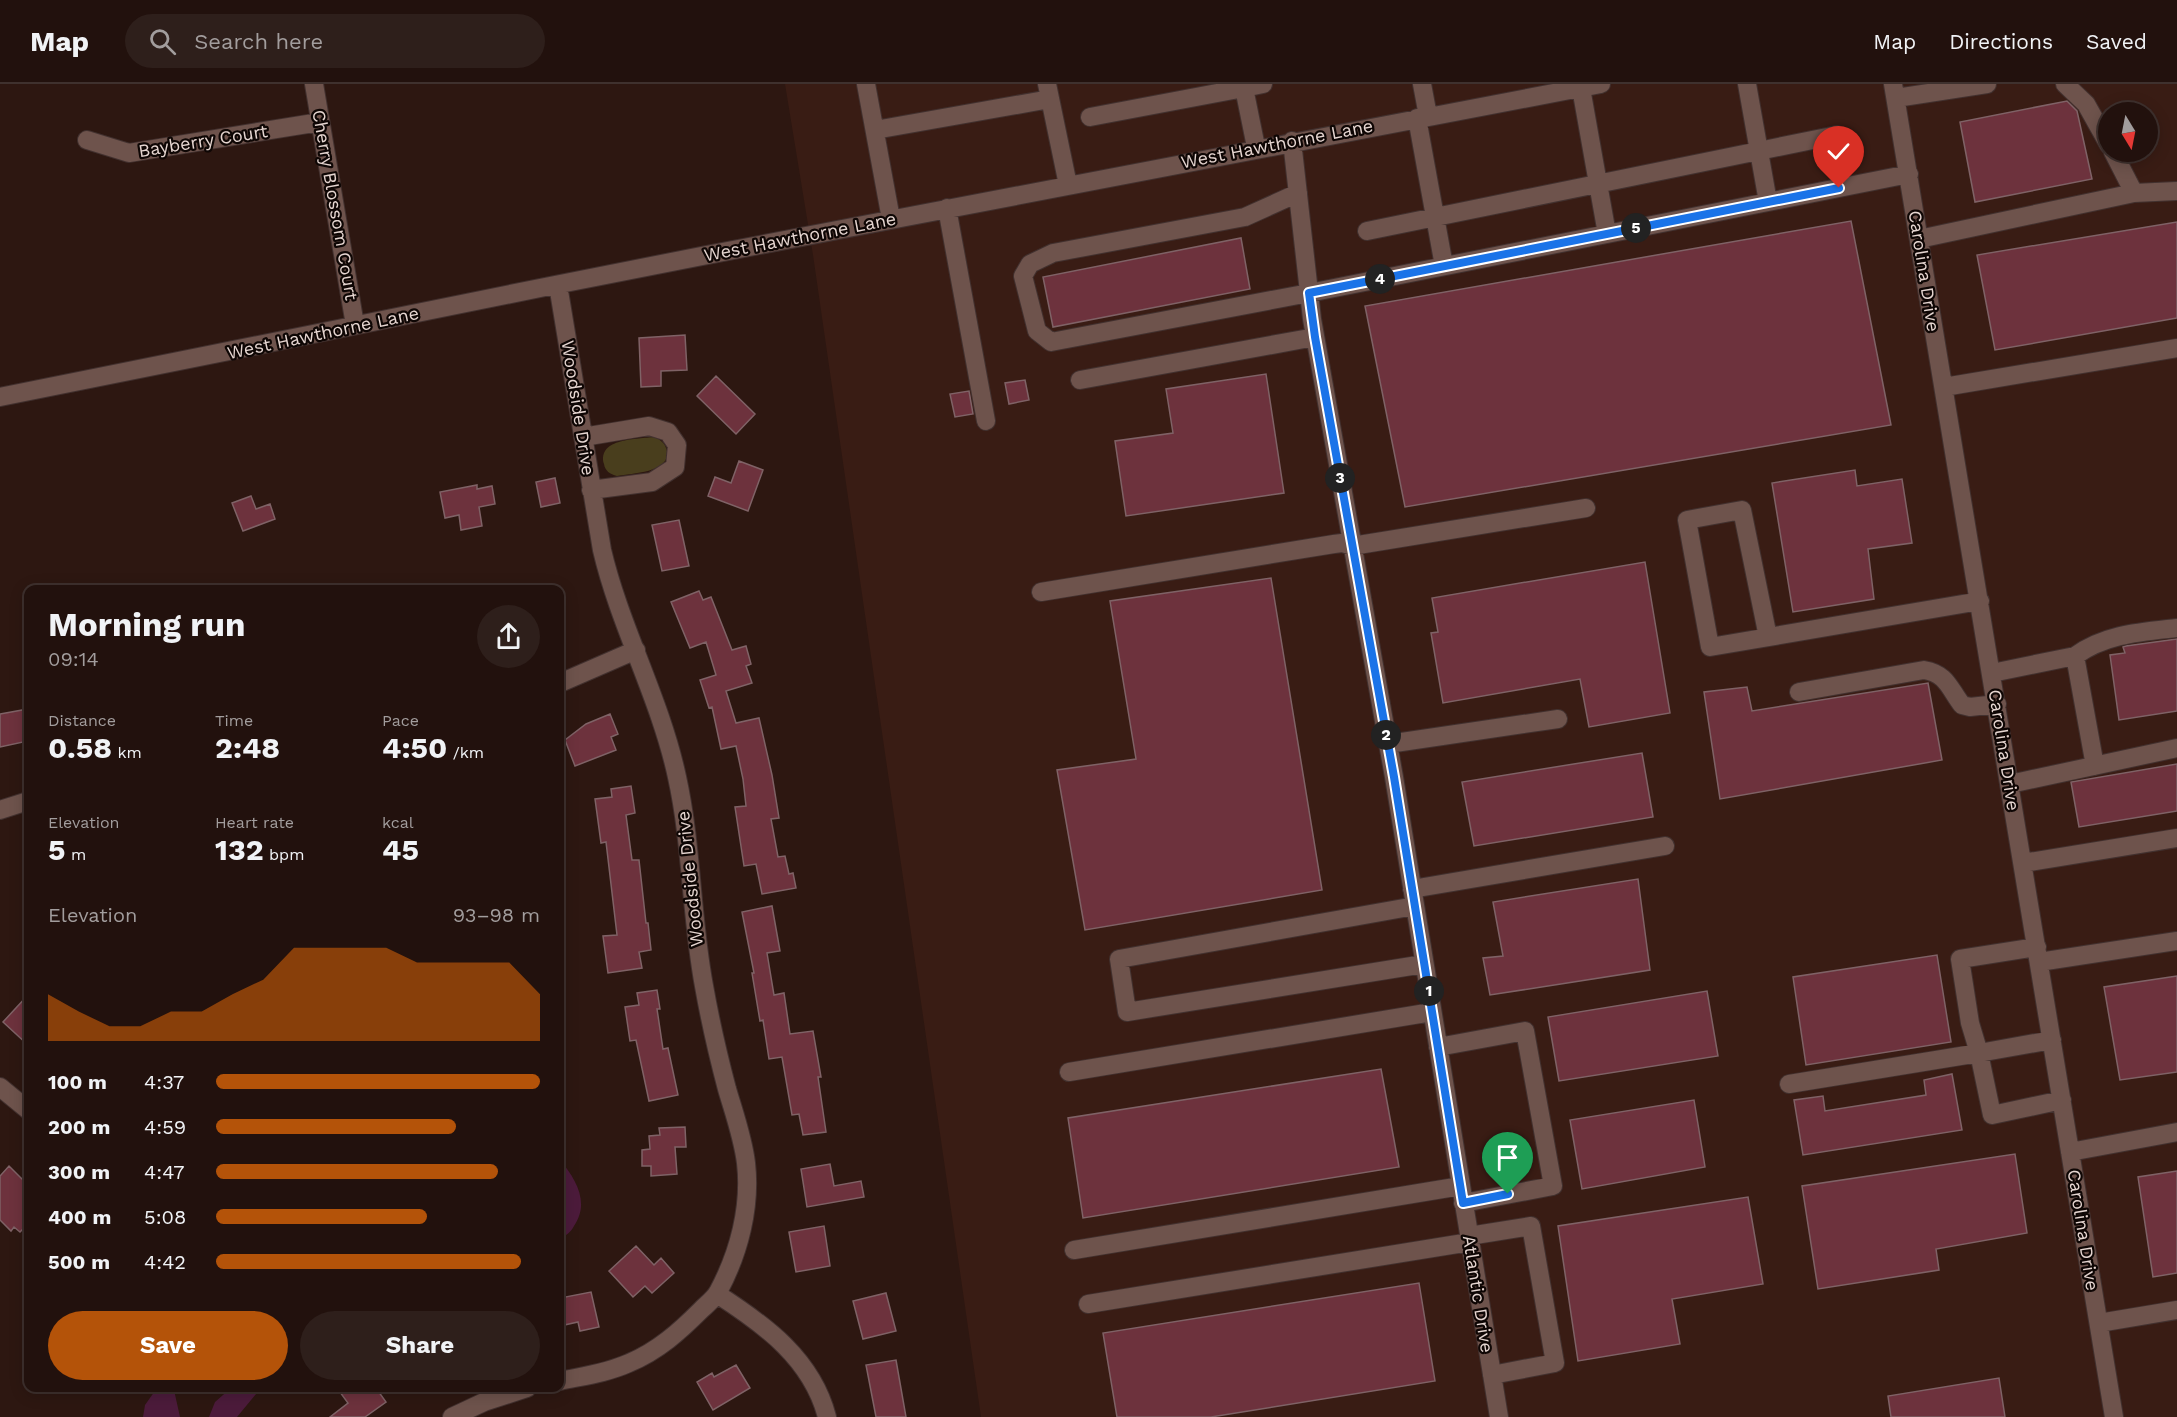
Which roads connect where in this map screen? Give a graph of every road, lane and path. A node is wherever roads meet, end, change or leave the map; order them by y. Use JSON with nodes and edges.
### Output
{"nodes":[{"id":1,"x":314,"y":84,"type":"edge"},
{"id":2,"x":866,"y":84,"type":"edge"},
{"id":3,"x":1263,"y":84,"type":"edge"},
{"id":4,"x":1422,"y":84,"type":"edge"},
{"id":5,"x":1601,"y":84,"type":"edge"},
{"id":6,"x":1747,"y":84,"type":"edge"},
{"id":7,"x":1987,"y":84,"type":"edge"},
{"id":8,"x":2065,"y":84,"type":"edge"},
{"id":9,"x":1223,"y":88,"type":"edge"},
{"id":10,"x":1244,"y":88,"type":"junction"},
{"id":11,"x":1581,"y":88,"type":"junction"},
{"id":12,"x":1894,"y":91,"type":"edge"},
{"id":13,"x":1048,"y":92,"type":"edge"},
{"id":14,"x":1090,"y":117,"type":"dead end"},
{"id":15,"x":1422,"y":117,"type":"junction"},
{"id":16,"x":320,"y":122,"type":"junction"},
{"id":17,"x":2098,"y":125,"type":"edge"},
{"id":18,"x":875,"y":130,"type":"junction"},
{"id":19,"x":1837,"y":135,"type":"dead end"},
{"id":20,"x":87,"y":140,"type":"dead end"},
{"id":21,"x":1292,"y":141,"type":"junction"},
{"id":22,"x":1256,"y":147,"type":"junction"},
{"id":23,"x":1759,"y":151,"type":"junction"},
{"id":24,"x":2118,"y":162,"type":"edge"},
{"id":25,"x":1909,"y":174,"type":"junction"},
{"id":26,"x":1598,"y":184,"type":"junction"},
{"id":27,"x":1068,"y":185,"type":"junction"},
{"id":28,"x":2177,"y":191,"type":"edge"},
{"id":29,"x":1298,"y":193,"type":"junction"},
{"id":30,"x":2134,"y":193,"type":"junction"},
{"id":31,"x":1768,"y":202,"type":"junction"},
{"id":32,"x":947,"y":208,"type":"junction"},
{"id":33,"x":1435,"y":217,"type":"junction"},
{"id":34,"x":891,"y":219,"type":"junction"},
{"id":35,"x":1367,"y":231,"type":"dead end"},
{"id":36,"x":1607,"y":234,"type":"junction"},
{"id":37,"x":1918,"y":239,"type":"junction"},
{"id":38,"x":1444,"y":266,"type":"junction"},
{"id":39,"x":558,"y":285,"type":"junction"},
{"id":40,"x":1309,"y":293,"type":"junction"},
{"id":41,"x":355,"y":325,"type":"junction"},
{"id":42,"x":1315,"y":337,"type":"junction"},
{"id":43,"x":2177,"y":348,"type":"edge"},
{"id":44,"x":1080,"y":380,"type":"dead end"},
{"id":45,"x":1944,"y":387,"type":"junction"},
{"id":46,"x":0,"y":397,"type":"edge"},
{"id":47,"x":986,"y":421,"type":"dead end"},
{"id":48,"x":584,"y":437,"type":"junction"},
{"id":49,"x":591,"y":490,"type":"junction"},
{"id":50,"x":1586,"y":508,"type":"dead end"},
{"id":51,"x":1352,"y":546,"type":"junction"},
{"id":52,"x":1041,"y":592,"type":"dead end"},
{"id":53,"x":1980,"y":601,"type":"junction"},
{"id":54,"x":2177,"y":628,"type":"edge"},
{"id":55,"x":1768,"y":637,"type":"junction"},
{"id":56,"x":636,"y":650,"type":"junction"},
{"id":57,"x":2075,"y":656,"type":"junction"},
{"id":58,"x":1992,"y":673,"type":"junction"},
{"id":59,"x":564,"y":680,"type":"edge"},
{"id":60,"x":1799,"y":692,"type":"dead end"},
{"id":61,"x":1996,"y":704,"type":"junction"},
{"id":62,"x":1558,"y":719,"type":"dead end"},
{"id":63,"x":1388,"y":744,"type":"junction"},
{"id":64,"x":2177,"y":748,"type":"edge"},
{"id":65,"x":2095,"y":766,"type":"junction"},
{"id":66,"x":2010,"y":784,"type":"junction"},
{"id":67,"x":24,"y":802,"type":"edge"},
{"id":68,"x":0,"y":810,"type":"edge"},
{"id":69,"x":2177,"y":838,"type":"edge"},
{"id":70,"x":1665,"y":846,"type":"dead end"},
{"id":71,"x":2023,"y":863,"type":"junction"},
{"id":72,"x":1413,"y":898,"type":"junction"},
{"id":73,"x":2177,"y":941,"type":"edge"},
{"id":74,"x":2038,"y":955,"type":"junction"},
{"id":75,"x":1424,"y":964,"type":"junction"},
{"id":76,"x":1432,"y":1012,"type":"junction"},
{"id":77,"x":2052,"y":1040,"type":"junction"},
{"id":78,"x":1438,"y":1047,"type":"junction"},
{"id":79,"x":1979,"y":1053,"type":"junction"},
{"id":80,"x":1069,"y":1072,"type":"dead end"},
{"id":81,"x":1789,"y":1084,"type":"dead end"},
{"id":82,"x":0,"y":1087,"type":"edge"},
{"id":83,"x":2062,"y":1100,"type":"junction"},
{"id":84,"x":24,"y":1108,"type":"edge"},
{"id":85,"x":2177,"y":1132,"type":"edge"},
{"id":86,"x":2070,"y":1152,"type":"junction"},
{"id":87,"x":1462,"y":1195,"type":"junction"},
{"id":88,"x":1469,"y":1239,"type":"junction"},
{"id":89,"x":1074,"y":1250,"type":"dead end"},
{"id":90,"x":717,"y":1294,"type":"junction"},
{"id":91,"x":1088,"y":1304,"type":"dead end"},
{"id":92,"x":2177,"y":1310,"type":"edge"},
{"id":93,"x":2099,"y":1323,"type":"junction"},
{"id":94,"x":1492,"y":1375,"type":"junction"},
{"id":95,"x":564,"y":1380,"type":"edge"},
{"id":96,"x":515,"y":1392,"type":"edge"},
{"id":97,"x":452,"y":1417,"type":"edge"},
{"id":98,"x":827,"y":1417,"type":"edge"},
{"id":99,"x":1499,"y":1417,"type":"edge"},
{"id":100,"x":2114,"y":1417,"type":"edge"}],
"edges":[{"from":1,"to":16,"type":"street","name":"Cherry Blossom Court"},
{"from":2,"to":18,"type":"street"},
{"from":3,"to":10,"type":"street"},
{"from":4,"to":15,"type":"street"},
{"from":5,"to":11,"type":"street","name":"West Hawthorne Lane"},
{"from":6,"to":23,"type":"street"},
{"from":7,"to":12,"type":"street"},
{"from":8,"to":17,"type":"street"},
{"from":9,"to":10,"type":"street"},
{"from":9,"to":14,"type":"street"},
{"from":10,"to":22,"type":"street"},
{"from":11,"to":15,"type":"street","name":"West Hawthorne Lane"},
{"from":11,"to":26,"type":"street"},
{"from":12,"to":25,"type":"street","name":"Carolina Drive"},
{"from":13,"to":18,"type":"street"},
{"from":13,"to":27,"type":"street"},
{"from":15,"to":21,"type":"street","name":"West Hawthorne Lane"},
{"from":15,"to":33,"type":"street"},
{"from":16,"to":20,"type":"street","name":"Bayberry Court"},
{"from":16,"to":41,"type":"street","name":"Cherry Blossom Court"},
{"from":18,"to":34,"type":"street"},
{"from":19,"to":23,"type":"street"},
{"from":21,"to":22,"type":"street","name":"West Hawthorne Lane"},
{"from":21,"to":29,"type":"street","name":"Atlantic Drive"},
{"from":22,"to":27,"type":"street","name":"West Hawthorne Lane"},
{"from":23,"to":26,"type":"street"},
{"from":23,"to":31,"type":"street"},
{"from":24,"to":30,"type":"street"},
{"from":25,"to":31,"type":"street"},
{"from":25,"to":37,"type":"street","name":"Carolina Drive"},
{"from":26,"to":33,"type":"street"},
{"from":26,"to":36,"type":"street"},
{"from":27,"to":32,"type":"street","name":"West Hawthorne Lane"},
{"from":28,"to":30,"type":"street"},
{"from":29,"to":40,"type":"street","name":"Atlantic Drive"},
{"from":29,"to":40,"type":"street"},
{"from":30,"to":37,"type":"street"},
{"from":31,"to":36,"type":"street"},
{"from":32,"to":34,"type":"street","name":"West Hawthorne Lane"},
{"from":32,"to":47,"type":"street"},
{"from":33,"to":35,"type":"street"},
{"from":33,"to":38,"type":"street"},
{"from":34,"to":39,"type":"street","name":"West Hawthorne Lane"},
{"from":36,"to":38,"type":"street"},
{"from":37,"to":45,"type":"street","name":"Carolina Drive"},
{"from":38,"to":40,"type":"street"},
{"from":39,"to":41,"type":"street","name":"West Hawthorne Lane"},
{"from":39,"to":48,"type":"street","name":"Woodside Drive"},
{"from":40,"to":42,"type":"street","name":"Atlantic Drive"},
{"from":41,"to":46,"type":"street","name":"West Hawthorne Lane"},
{"from":42,"to":44,"type":"street"},
{"from":42,"to":51,"type":"street","name":"Atlantic Drive"},
{"from":43,"to":45,"type":"street"},
{"from":45,"to":53,"type":"street","name":"Carolina Drive"},
{"from":48,"to":49,"type":"street","name":"Woodside Drive"},
{"from":48,"to":49,"type":"street"},
{"from":49,"to":56,"type":"street","name":"Woodside Drive"},
{"from":50,"to":51,"type":"street"},
{"from":51,"to":52,"type":"street"},
{"from":51,"to":63,"type":"street","name":"Atlantic Drive"},
{"from":53,"to":55,"type":"street"},
{"from":53,"to":58,"type":"street","name":"Carolina Drive"},
{"from":54,"to":57,"type":"street"},
{"from":55,"to":55,"type":"street"},
{"from":56,"to":59,"type":"street"},
{"from":56,"to":90,"type":"street","name":"Woodside Drive"},
{"from":57,"to":58,"type":"street"},
{"from":57,"to":65,"type":"street"},
{"from":58,"to":61,"type":"street","name":"Carolina Drive"},
{"from":60,"to":61,"type":"street"},
{"from":61,"to":66,"type":"street","name":"Carolina Drive"},
{"from":62,"to":63,"type":"street"},
{"from":63,"to":72,"type":"street","name":"Atlantic Drive"},
{"from":64,"to":65,"type":"street"},
{"from":65,"to":66,"type":"street"},
{"from":66,"to":71,"type":"street","name":"Carolina Drive"},
{"from":67,"to":68,"type":"street"},
{"from":69,"to":71,"type":"street"},
{"from":70,"to":72,"type":"street"},
{"from":71,"to":74,"type":"street","name":"Carolina Drive"},
{"from":72,"to":75,"type":"street","name":"Atlantic Drive"},
{"from":72,"to":75,"type":"street"},
{"from":73,"to":74,"type":"street"},
{"from":74,"to":77,"type":"street","name":"Carolina Drive"},
{"from":74,"to":79,"type":"street"},
{"from":75,"to":76,"type":"street","name":"Atlantic Drive"},
{"from":76,"to":78,"type":"street","name":"Atlantic Drive"},
{"from":76,"to":80,"type":"street"},
{"from":77,"to":79,"type":"street"},
{"from":77,"to":83,"type":"street","name":"Carolina Drive"},
{"from":78,"to":87,"type":"street","name":"Atlantic Drive"},
{"from":78,"to":87,"type":"street"},
{"from":79,"to":81,"type":"street"},
{"from":79,"to":83,"type":"street"},
{"from":82,"to":84,"type":"street"},
{"from":83,"to":86,"type":"street","name":"Carolina Drive"},
{"from":85,"to":86,"type":"street"},
{"from":86,"to":93,"type":"street","name":"Carolina Drive"},
{"from":87,"to":88,"type":"street","name":"Atlantic Drive"},
{"from":87,"to":89,"type":"street"},
{"from":88,"to":91,"type":"street"},
{"from":88,"to":94,"type":"street","name":"Atlantic Drive"},
{"from":88,"to":94,"type":"street"},
{"from":90,"to":95,"type":"street","name":"Woodside Drive"},
{"from":90,"to":98,"type":"street"},
{"from":92,"to":93,"type":"street"},
{"from":93,"to":100,"type":"street","name":"Carolina Drive"},
{"from":94,"to":99,"type":"street","name":"Atlantic Drive"},
{"from":96,"to":97,"type":"street"}]}
